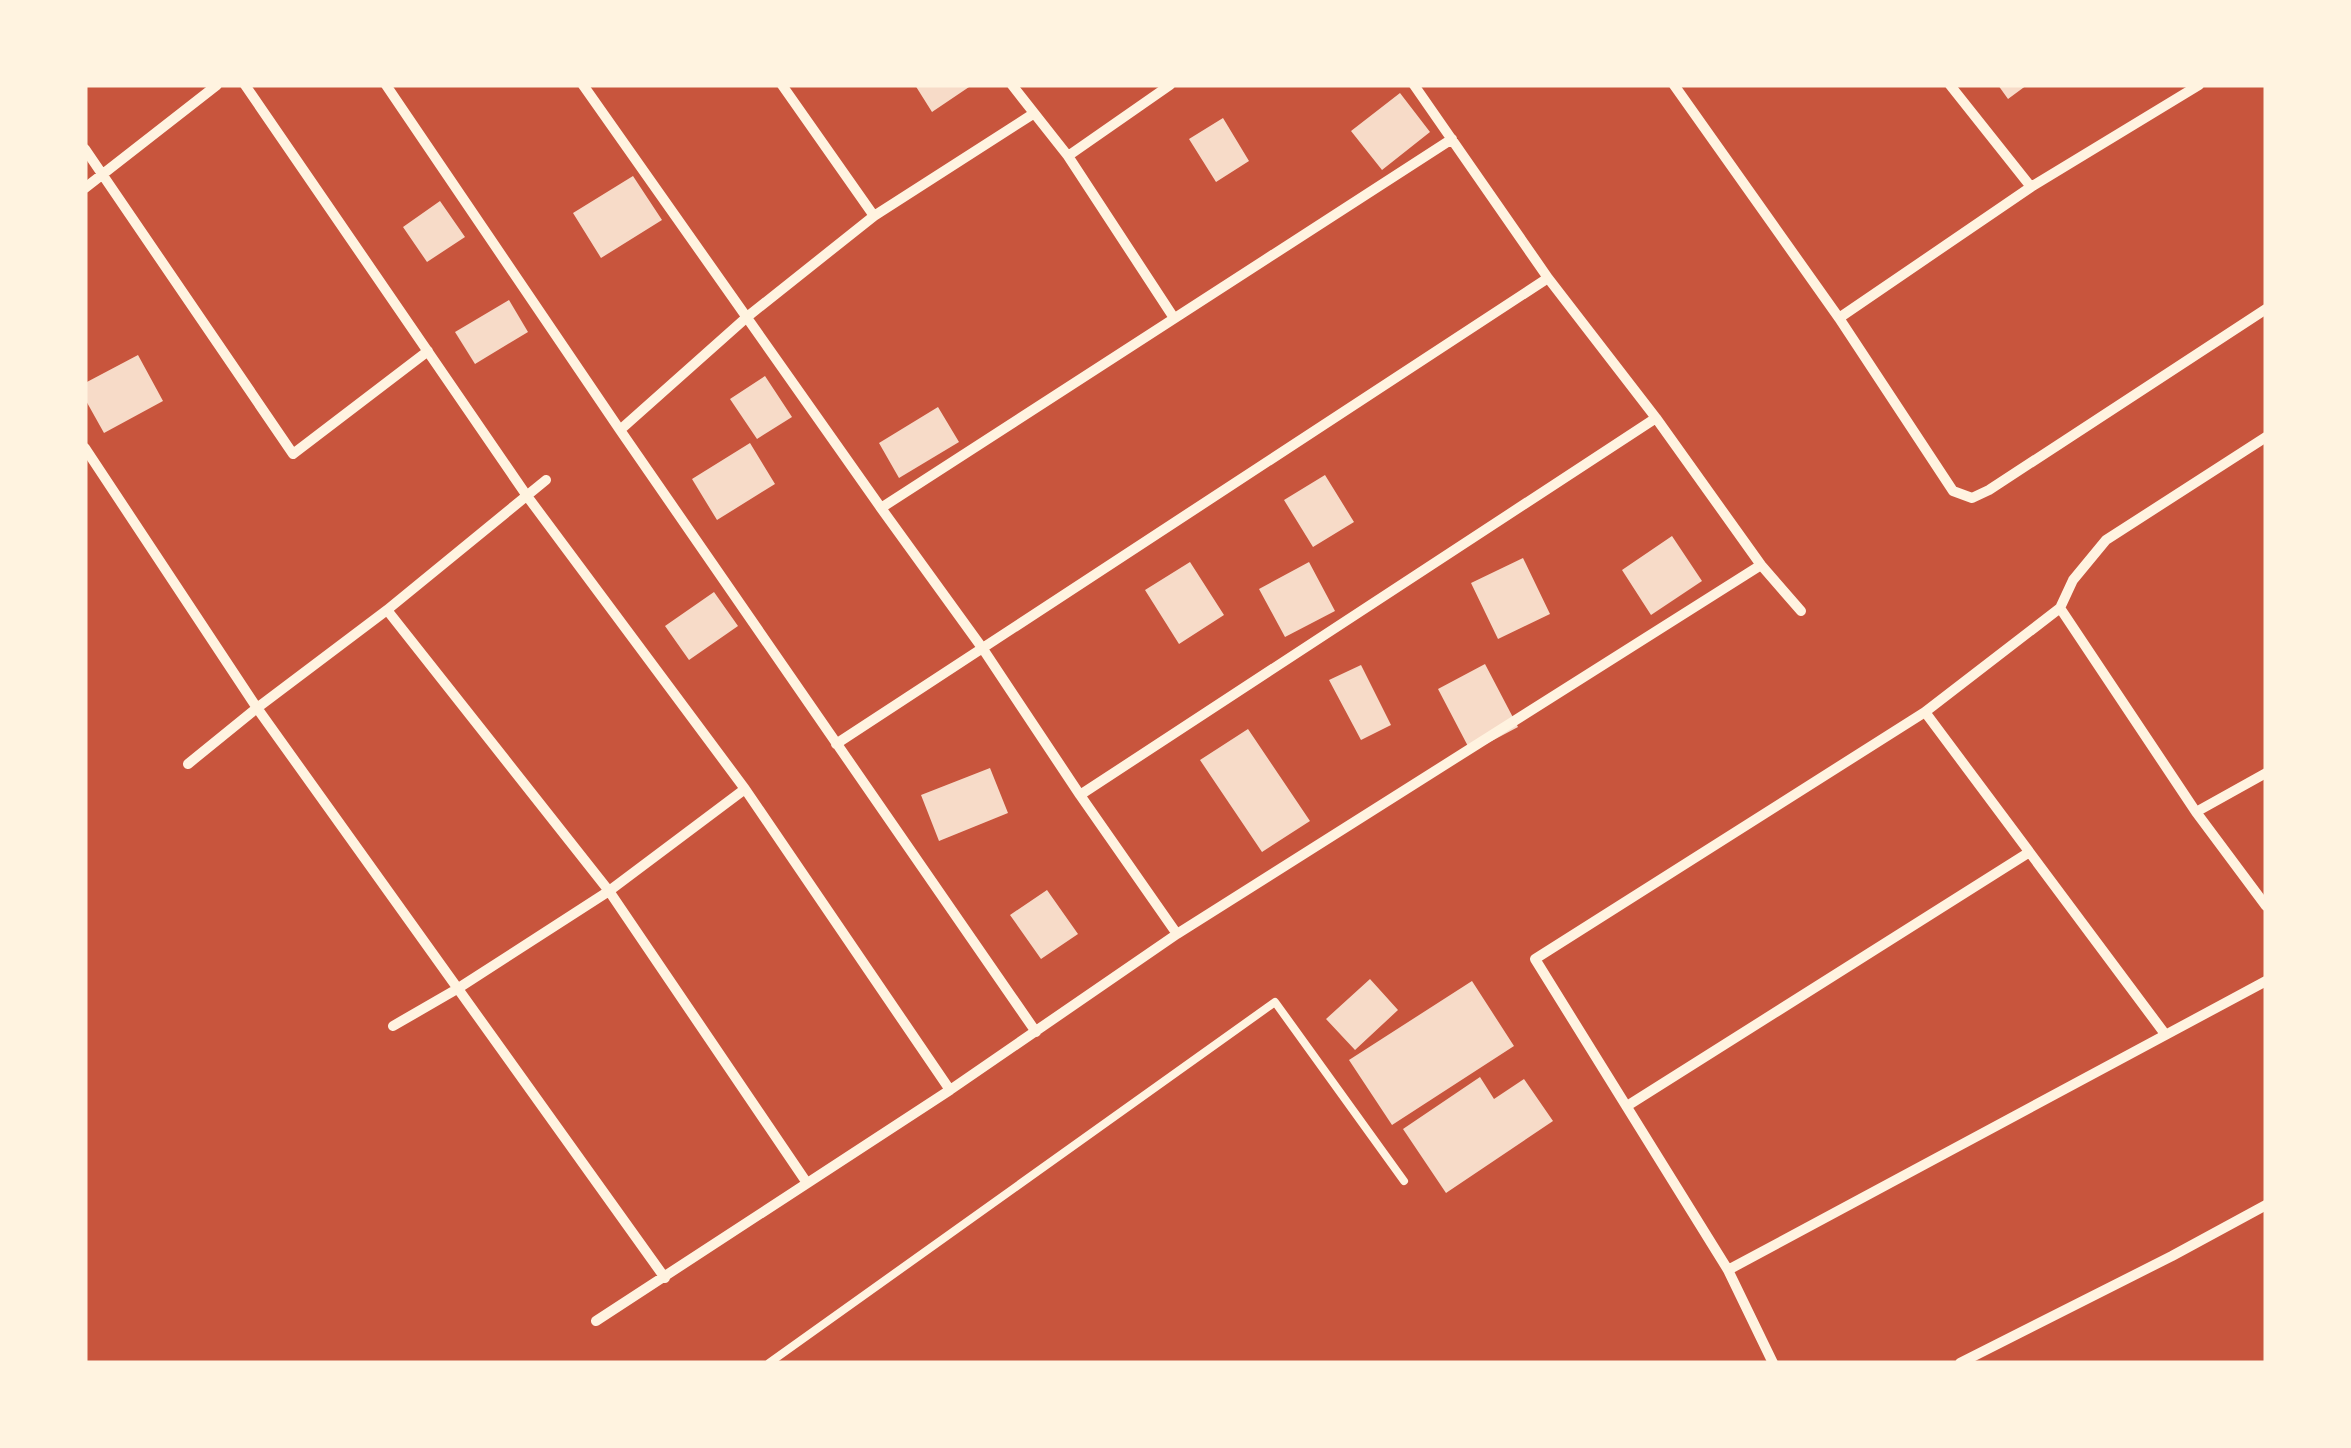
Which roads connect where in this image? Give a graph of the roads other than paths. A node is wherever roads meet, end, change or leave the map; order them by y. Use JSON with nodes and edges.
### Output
{"nodes":[{"id":1,"x":217,"y":85,"type":"edge"},
{"id":2,"x":244,"y":85,"type":"edge"},
{"id":3,"x":386,"y":85,"type":"edge"},
{"id":4,"x":584,"y":85,"type":"edge"},
{"id":5,"x":782,"y":85,"type":"edge"},
{"id":6,"x":1012,"y":85,"type":"edge"},
{"id":7,"x":1170,"y":85,"type":"edge"},
{"id":8,"x":1414,"y":85,"type":"edge"},
{"id":9,"x":1674,"y":85,"type":"edge"},
{"id":10,"x":1950,"y":85,"type":"edge"},
{"id":11,"x":2199,"y":85,"type":"edge"},
{"id":12,"x":1033,"y":114,"type":"junction"},
{"id":13,"x":1452,"y":139,"type":"junction"},
{"id":14,"x":85,"y":149,"type":"edge"},
{"id":15,"x":1068,"y":156,"type":"junction"},
{"id":16,"x":104,"y":175,"type":"junction"},
{"id":17,"x":2032,"y":186,"type":"junction"},
{"id":18,"x":85,"y":188,"type":"edge"},
{"id":19,"x":874,"y":216,"type":"junction"},
{"id":20,"x":1548,"y":278,"type":"junction"},
{"id":21,"x":2266,"y":310,"type":"edge"},
{"id":22,"x":747,"y":317,"type":"junction"},
{"id":23,"x":1174,"y":318,"type":"junction"},
{"id":24,"x":1840,"y":318,"type":"junction"},
{"id":25,"x":428,"y":350,"type":"junction"},
{"id":26,"x":1656,"y":418,"type":"junction"},
{"id":27,"x":620,"y":430,"type":"junction"},
{"id":28,"x":2266,"y":437,"type":"edge"},
{"id":29,"x":85,"y":448,"type":"edge"},
{"id":30,"x":546,"y":480,"type":"dead end"},
{"id":31,"x":527,"y":496,"type":"junction"},
{"id":32,"x":881,"y":508,"type":"junction"},
{"id":33,"x":1761,"y":564,"type":"junction"},
{"id":34,"x":2060,"y":608,"type":"junction"},
{"id":35,"x":388,"y":610,"type":"junction"},
{"id":36,"x":1802,"y":611,"type":"dead end"},
{"id":37,"x":983,"y":649,"type":"junction"},
{"id":38,"x":257,"y":708,"type":"junction"},
{"id":39,"x":1925,"y":712,"type":"junction"},
{"id":40,"x":836,"y":744,"type":"junction"},
{"id":41,"x":188,"y":764,"type":"dead end"},
{"id":42,"x":2266,"y":772,"type":"edge"},
{"id":43,"x":745,"y":790,"type":"junction"},
{"id":44,"x":1080,"y":795,"type":"junction"},
{"id":45,"x":2196,"y":812,"type":"junction"},
{"id":46,"x":2028,"y":853,"type":"junction"},
{"id":47,"x":610,"y":891,"type":"junction"},
{"id":48,"x":2266,"y":906,"type":"edge"},
{"id":49,"x":1177,"y":934,"type":"junction"},
{"id":50,"x":2266,"y":982,"type":"edge"},
{"id":51,"x":457,"y":989,"type":"junction"},
{"id":52,"x":393,"y":1026,"type":"dead end"},
{"id":53,"x":1036,"y":1032,"type":"junction"},
{"id":54,"x":2165,"y":1034,"type":"junction"},
{"id":55,"x":950,"y":1090,"type":"junction"},
{"id":56,"x":1627,"y":1106,"type":"junction"},
{"id":57,"x":1404,"y":1181,"type":"dead end"},
{"id":58,"x":807,"y":1184,"type":"junction"},
{"id":59,"x":2266,"y":1205,"type":"edge"},
{"id":60,"x":1728,"y":1270,"type":"junction"},
{"id":61,"x":665,"y":1278,"type":"junction"},
{"id":62,"x":596,"y":1321,"type":"dead end"},
{"id":63,"x":769,"y":1363,"type":"edge"},
{"id":64,"x":1773,"y":1363,"type":"edge"},
{"id":65,"x":1960,"y":1363,"type":"edge"}],
"edges":[{"from":1,"to":16,"type":"street"},
{"from":2,"to":25,"type":"street"},
{"from":3,"to":27,"type":"street"},
{"from":4,"to":22,"type":"street"},
{"from":5,"to":19,"type":"street"},
{"from":6,"to":12,"type":"street"},
{"from":7,"to":15,"type":"street"},
{"from":8,"to":13,"type":"street"},
{"from":9,"to":24,"type":"street"},
{"from":10,"to":17,"type":"street"},
{"from":11,"to":17,"type":"street"},
{"from":12,"to":15,"type":"street"},
{"from":12,"to":19,"type":"street"},
{"from":13,"to":20,"type":"street"},
{"from":13,"to":23,"type":"street"},
{"from":14,"to":16,"type":"street"},
{"from":15,"to":23,"type":"street"},
{"from":16,"to":18,"type":"street"},
{"from":16,"to":25,"type":"street"},
{"from":17,"to":24,"type":"street"},
{"from":19,"to":22,"type":"street"},
{"from":20,"to":26,"type":"street"},
{"from":20,"to":37,"type":"street"},
{"from":21,"to":24,"type":"street"},
{"from":22,"to":27,"type":"street"},
{"from":22,"to":32,"type":"street"},
{"from":23,"to":32,"type":"street"},
{"from":25,"to":31,"type":"street"},
{"from":26,"to":33,"type":"street"},
{"from":26,"to":44,"type":"street"},
{"from":27,"to":40,"type":"street"},
{"from":28,"to":34,"type":"street"},
{"from":29,"to":38,"type":"street"},
{"from":30,"to":31,"type":"street"},
{"from":31,"to":35,"type":"street"},
{"from":31,"to":43,"type":"street"},
{"from":32,"to":37,"type":"street"},
{"from":33,"to":36,"type":"street"},
{"from":33,"to":49,"type":"street"},
{"from":34,"to":39,"type":"street"},
{"from":34,"to":45,"type":"street"},
{"from":35,"to":38,"type":"street"},
{"from":35,"to":47,"type":"street"},
{"from":37,"to":40,"type":"street"},
{"from":37,"to":44,"type":"street"},
{"from":38,"to":41,"type":"street"},
{"from":38,"to":51,"type":"street"},
{"from":39,"to":46,"type":"street"},
{"from":39,"to":56,"type":"street"},
{"from":40,"to":53,"type":"street"},
{"from":42,"to":45,"type":"street"},
{"from":43,"to":47,"type":"street"},
{"from":43,"to":55,"type":"street"},
{"from":44,"to":49,"type":"street"},
{"from":45,"to":48,"type":"street"},
{"from":46,"to":54,"type":"street"},
{"from":46,"to":56,"type":"street"},
{"from":47,"to":51,"type":"street"},
{"from":47,"to":58,"type":"street"},
{"from":49,"to":53,"type":"street"},
{"from":50,"to":54,"type":"street"},
{"from":51,"to":52,"type":"street"},
{"from":51,"to":61,"type":"street"},
{"from":53,"to":55,"type":"street"},
{"from":54,"to":60,"type":"street"},
{"from":55,"to":58,"type":"street"},
{"from":56,"to":60,"type":"street"},
{"from":57,"to":63,"type":"lane"},
{"from":58,"to":61,"type":"street"},
{"from":59,"to":65,"type":"street"},
{"from":60,"to":64,"type":"street"},
{"from":61,"to":62,"type":"street"}]}
